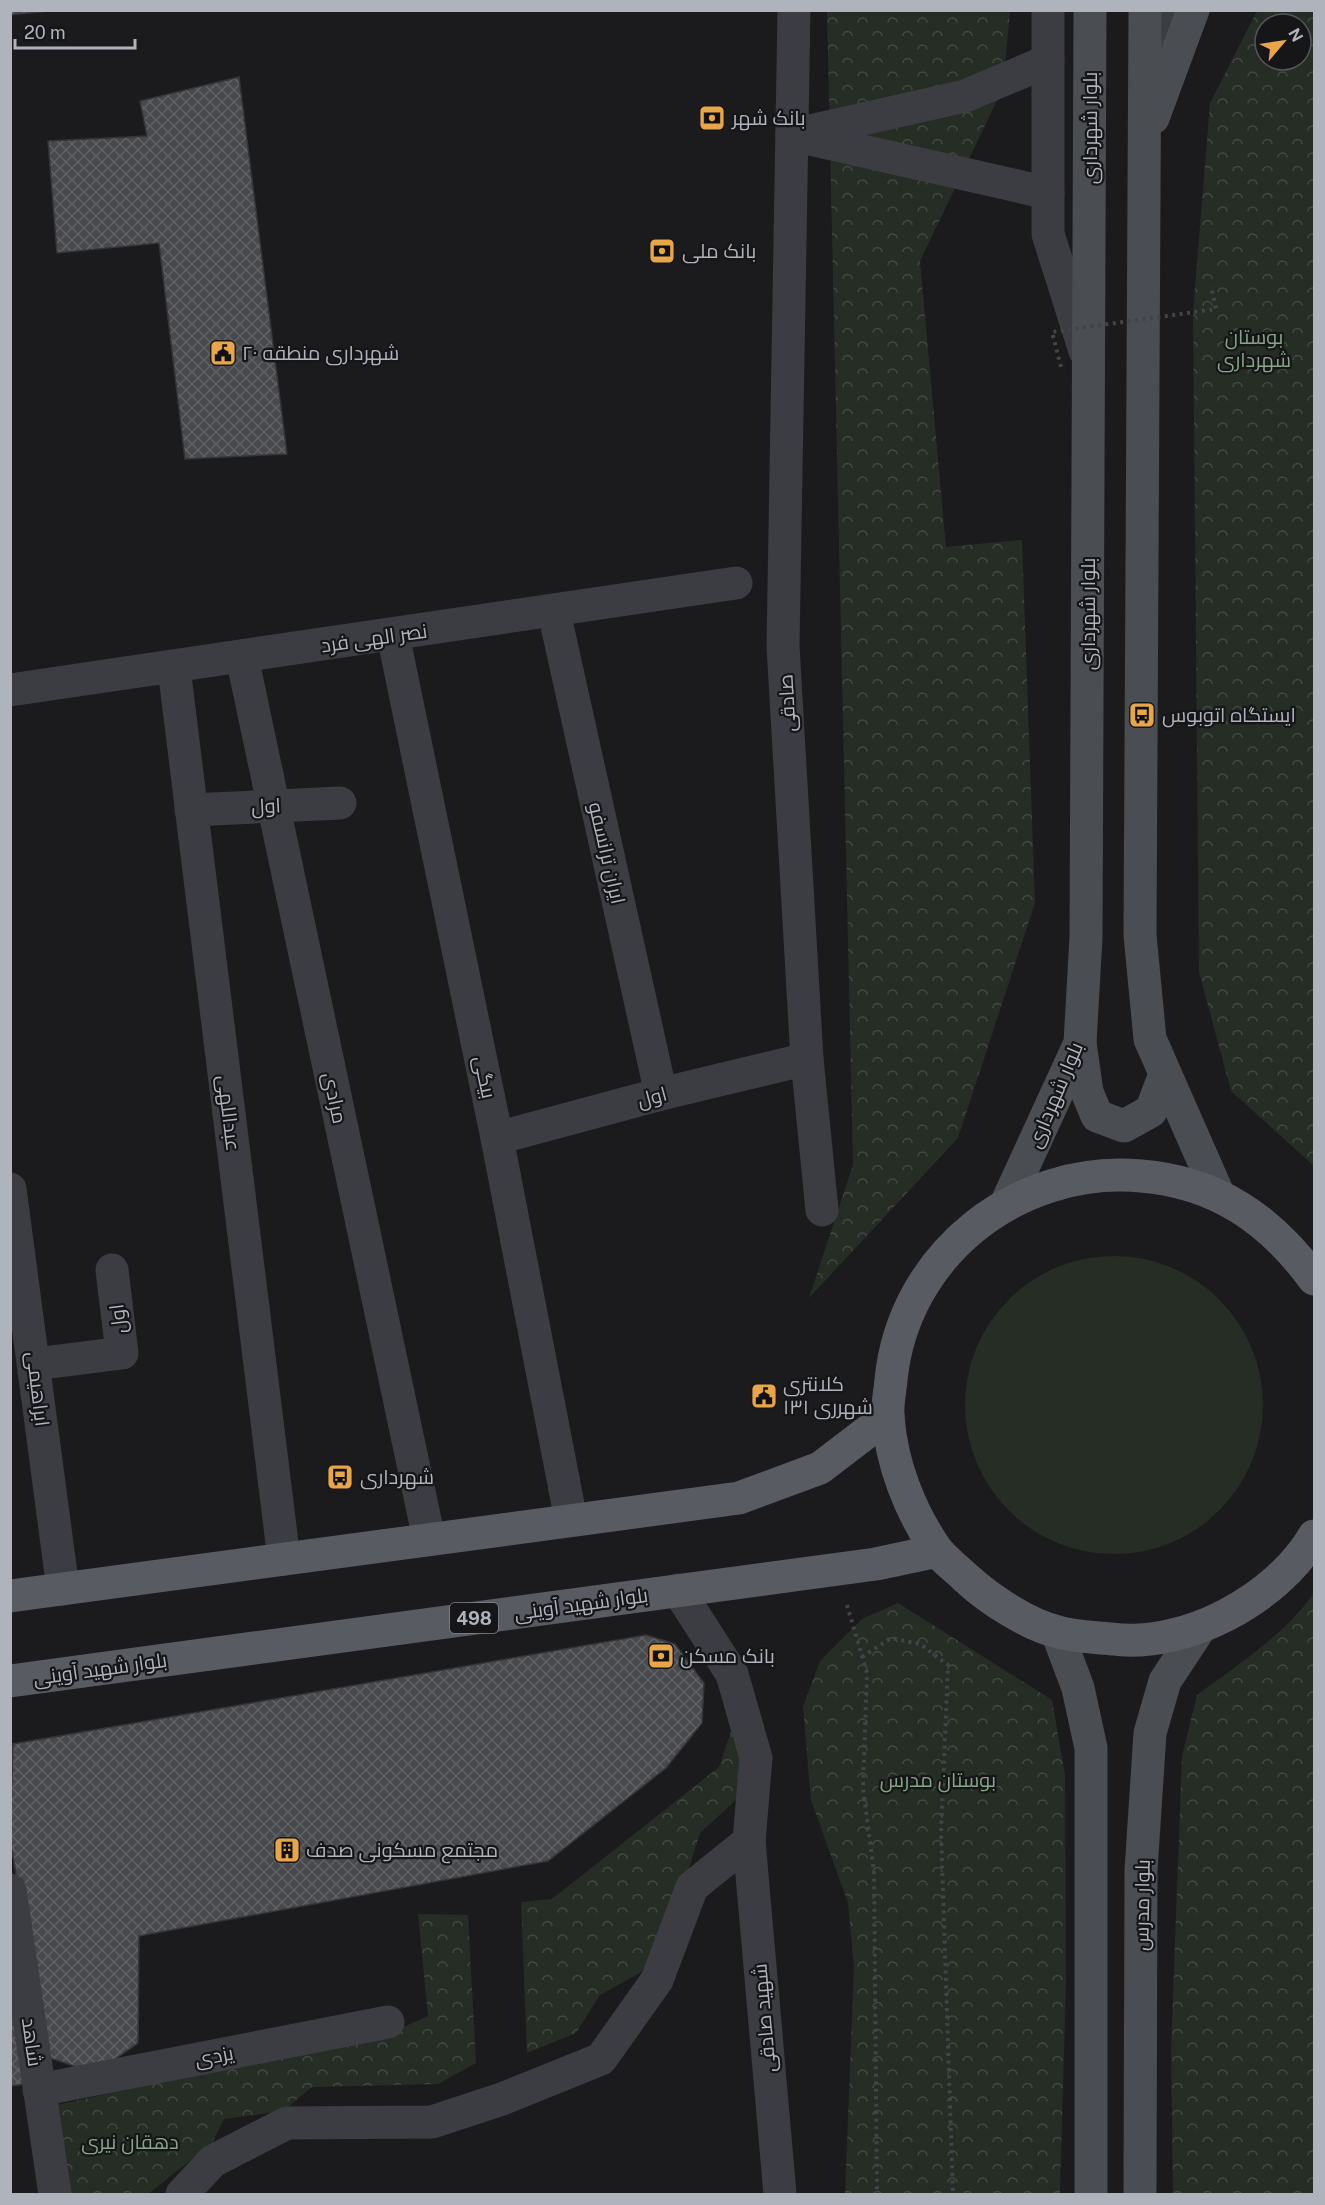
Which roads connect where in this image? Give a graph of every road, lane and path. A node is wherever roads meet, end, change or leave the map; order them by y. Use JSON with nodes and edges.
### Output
{"nodes":[{"id":1,"x":794,"y":10,"type":"edge"},
{"id":2,"x":1048,"y":10,"type":"edge"},
{"id":3,"x":1090,"y":10,"type":"edge"},
{"id":4,"x":1144,"y":10,"type":"edge"},
{"id":5,"x":1173,"y":10,"type":"edge"},
{"id":6,"x":1192,"y":10,"type":"edge"},
{"id":7,"x":1048,"y":61,"type":"junction"},
{"id":8,"x":792,"y":135,"type":"junction"},
{"id":9,"x":1144,"y":146,"type":"junction"},
{"id":10,"x":1048,"y":193,"type":"junction"},
{"id":11,"x":1210,"y":286,"type":"dead end"},
{"id":12,"x":1075,"y":364,"type":"junction"},
{"id":13,"x":736,"y":583,"type":"dead end"},
{"id":14,"x":554,"y":612,"type":"junction"},
{"id":15,"x":393,"y":635,"type":"junction"},
{"id":16,"x":242,"y":657,"type":"junction"},
{"id":17,"x":174,"y":668,"type":"junction"},
{"id":18,"x":10,"y":690,"type":"edge"},
{"id":19,"x":340,"y":802,"type":"dead end"},
{"id":20,"x":274,"y":806,"type":"junction"},
{"id":21,"x":191,"y":810,"type":"junction"},
{"id":22,"x":1080,"y":1043,"type":"junction"},
{"id":23,"x":807,"y":1059,"type":"junction"},
{"id":24,"x":1165,"y":1074,"type":"junction"},
{"id":25,"x":661,"y":1094,"type":"junction"},
{"id":26,"x":497,"y":1138,"type":"junction"},
{"id":27,"x":10,"y":1189,"type":"edge"},
{"id":28,"x":1219,"y":1196,"type":"junction"},
{"id":29,"x":1007,"y":1202,"type":"junction"},
{"id":30,"x":822,"y":1210,"type":"dead end"},
{"id":31,"x":1252,"y":1214,"type":"junction"},
{"id":32,"x":1314,"y":1250,"type":"edge"},
{"id":33,"x":112,"y":1270,"type":"dead end"},
{"id":34,"x":1314,"y":1279,"type":"edge"},
{"id":35,"x":35,"y":1364,"type":"junction"},
{"id":36,"x":888,"y":1416,"type":"junction"},
{"id":37,"x":571,"y":1520,"type":"junction"},
{"id":38,"x":1314,"y":1536,"type":"edge"},
{"id":39,"x":429,"y":1539,"type":"junction"},
{"id":40,"x":937,"y":1551,"type":"junction"},
{"id":41,"x":284,"y":1559,"type":"junction"},
{"id":42,"x":63,"y":1589,"type":"junction"},
{"id":43,"x":678,"y":1590,"type":"junction"},
{"id":44,"x":10,"y":1596,"type":"edge"},
{"id":45,"x":845,"y":1597,"type":"dead end"},
{"id":46,"x":1200,"y":1628,"type":"junction"},
{"id":47,"x":1057,"y":1632,"type":"junction"},
{"id":48,"x":862,"y":1657,"type":"junction"},
{"id":49,"x":10,"y":1681,"type":"edge"},
{"id":50,"x":749,"y":1841,"type":"junction"},
{"id":51,"x":10,"y":1890,"type":"edge"},
{"id":52,"x":388,"y":2022,"type":"dead end"},
{"id":53,"x":39,"y":2090,"type":"junction"},
{"id":54,"x":54,"y":2194,"type":"edge"},
{"id":55,"x":182,"y":2194,"type":"edge"},
{"id":56,"x":780,"y":2194,"type":"edge"},
{"id":57,"x":878,"y":2194,"type":"edge"},
{"id":58,"x":953,"y":2194,"type":"edge"},
{"id":59,"x":1090,"y":2194,"type":"edge"},
{"id":60,"x":1140,"y":2194,"type":"edge"}],
"edges":[{"from":1,"to":8,"type":"street","name":"صادقی"},
{"from":2,"to":7,"type":"street"},
{"from":3,"to":12,"type":"main road","name":"بلوار شهرداری"},
{"from":4,"to":9,"type":"main road"},
{"from":5,"to":9,"type":"street"},
{"from":6,"to":9,"type":"main road"},
{"from":7,"to":8,"type":"street"},
{"from":7,"to":10,"type":"street"},
{"from":8,"to":10,"type":"street"},
{"from":8,"to":23,"type":"street","name":"صادقی"},
{"from":9,"to":24,"type":"main road"},
{"from":10,"to":12,"type":"street"},
{"from":11,"to":12,"type":"path","bridge":true},
{"from":12,"to":22,"type":"main road","name":"بلوار شهرداری"},
{"from":13,"to":14,"type":"street","name":"نصر الهی فرد"},
{"from":14,"to":15,"type":"street","name":"نصر الهی فرد"},
{"from":14,"to":25,"type":"street","name":"ایران ترانسفو"},
{"from":15,"to":16,"type":"street","name":"نصر الهی فرد"},
{"from":15,"to":26,"type":"street","name":"بیگی"},
{"from":16,"to":17,"type":"street","name":"نصر الهی فرد"},
{"from":16,"to":20,"type":"street","name":"مرادی"},
{"from":17,"to":18,"type":"street","name":"نصر الهی فرد"},
{"from":17,"to":21,"type":"street","name":"عبداللهی"},
{"from":19,"to":20,"type":"street","name":"اول"},
{"from":20,"to":21,"type":"street","name":"اول"},
{"from":20,"to":39,"type":"street","name":"مرادی"},
{"from":21,"to":41,"type":"street","name":"عبداللهی"},
{"from":22,"to":24,"type":"main road"},
{"from":22,"to":29,"type":"main road","name":"بلوار شهرداری"},
{"from":23,"to":25,"type":"street","name":"اول"},
{"from":23,"to":30,"type":"street","name":"صادقی"},
{"from":24,"to":28,"type":"main road"},
{"from":25,"to":26,"type":"street","name":"اول"},
{"from":26,"to":37,"type":"street","name":"بیگی"},
{"from":27,"to":35,"type":"street","name":"ابراهیمی"},
{"from":28,"to":29,"type":"main road"},
{"from":28,"to":31,"type":"main road"},
{"from":29,"to":36,"type":"main road"},
{"from":31,"to":32,"type":"main road"},
{"from":31,"to":34,"type":"main road"},
{"from":33,"to":35,"type":"street","name":"اول"},
{"from":35,"to":42,"type":"street","name":"ابراهیمی"},
{"from":36,"to":37,"type":"main road"},
{"from":36,"to":40,"type":"main road"},
{"from":37,"to":39,"type":"main road"},
{"from":38,"to":46,"type":"main road"},
{"from":39,"to":41,"type":"main road"},
{"from":40,"to":43,"type":"main road","name":"بلوار شهید آوینی","number":"498"},
{"from":40,"to":47,"type":"main road"},
{"from":41,"to":42,"type":"main road"},
{"from":42,"to":44,"type":"main road"},
{"from":43,"to":49,"type":"main road","name":"بلوار شهید آوینی","number":"498"},
{"from":43,"to":50,"type":"street","name":"شهید صادقی"},
{"from":45,"to":48,"type":"path"},
{"from":46,"to":47,"type":"main road"},
{"from":46,"to":60,"type":"main road","name":"بلوار مدرس"},
{"from":47,"to":59,"type":"main road"},
{"from":48,"to":57,"type":"path"},
{"from":48,"to":58,"type":"path"},
{"from":50,"to":55,"type":"street"},
{"from":50,"to":56,"type":"street","name":"شهید صادقی"},
{"from":51,"to":53,"type":"street","name":"شاهد"},
{"from":52,"to":53,"type":"street","name":"یزدی"},
{"from":53,"to":54,"type":"street","name":"شاهد"}]}
